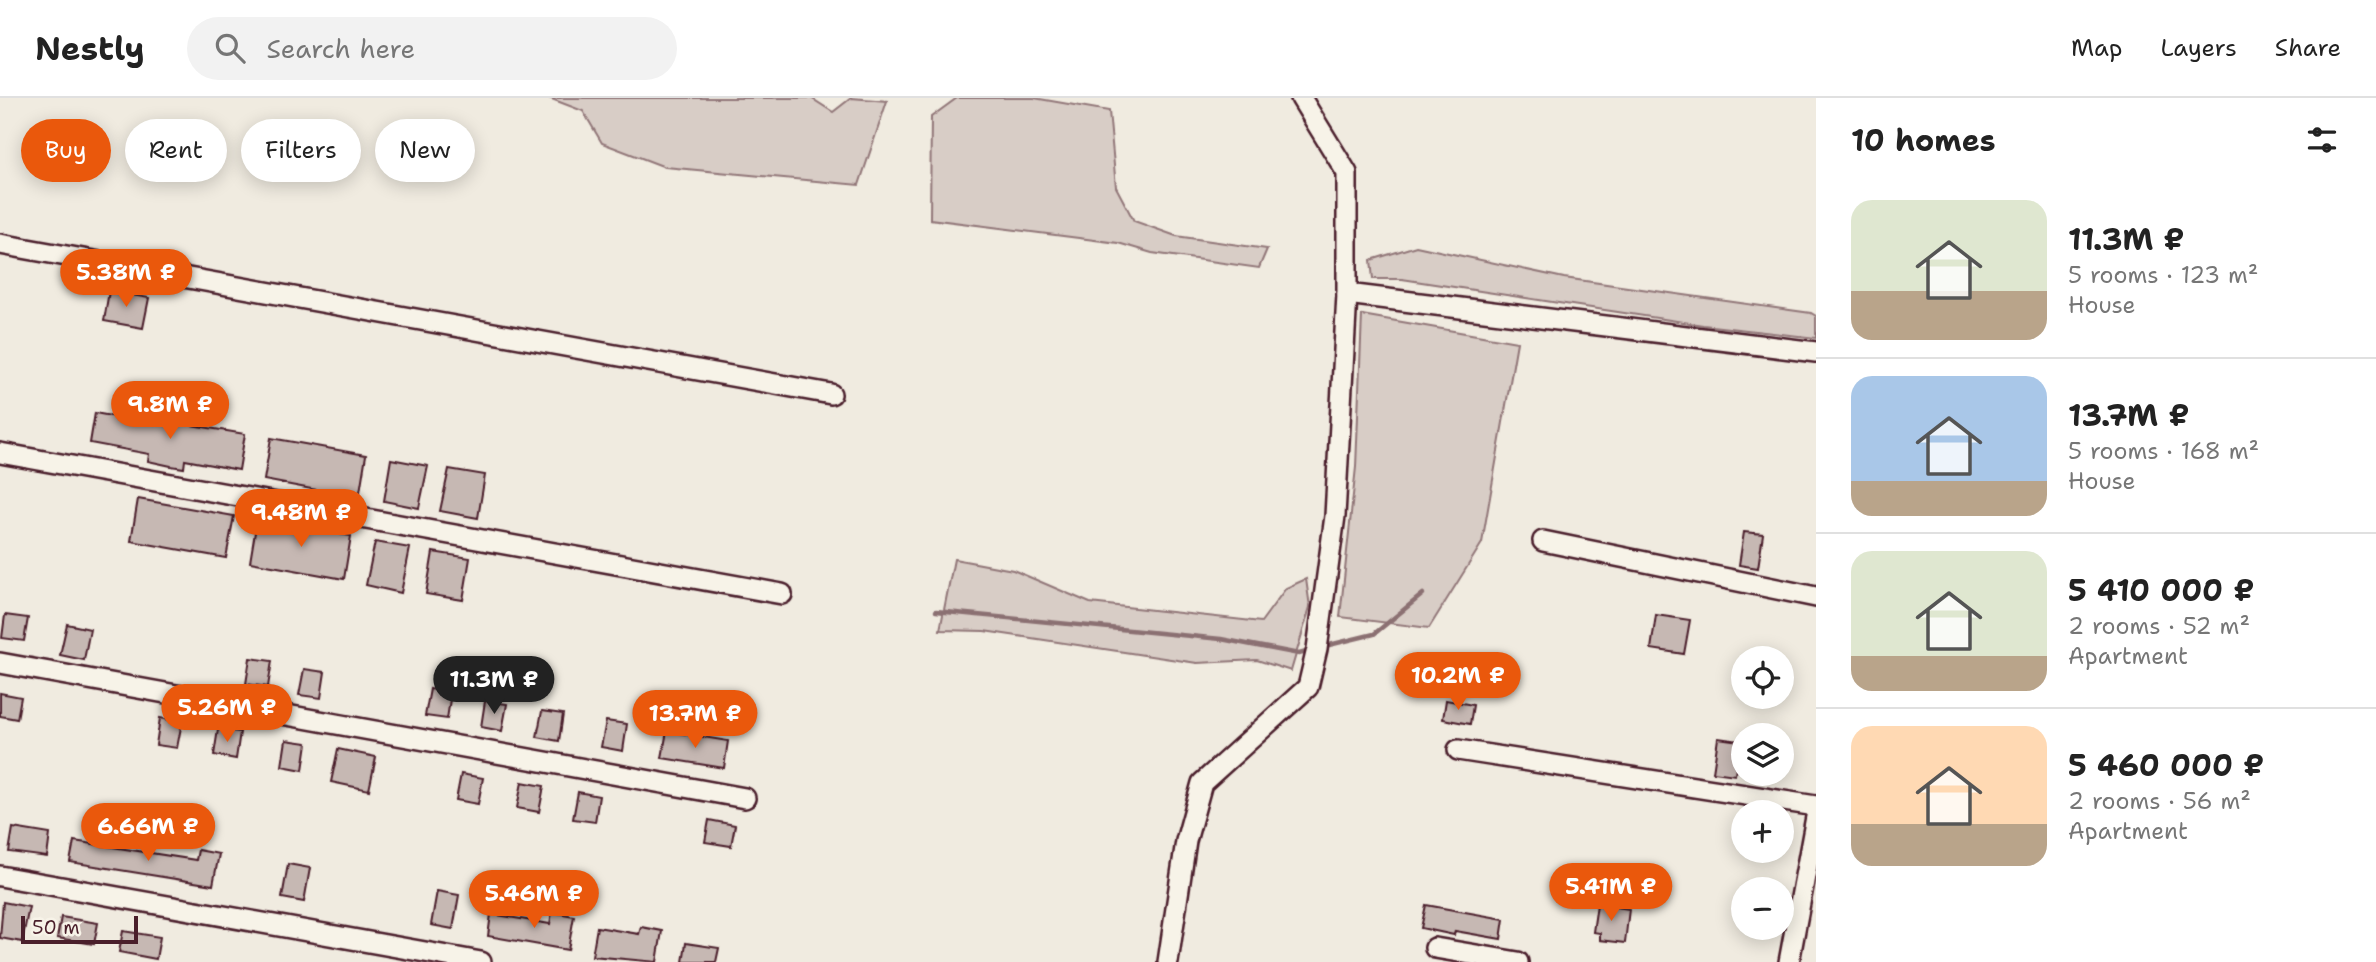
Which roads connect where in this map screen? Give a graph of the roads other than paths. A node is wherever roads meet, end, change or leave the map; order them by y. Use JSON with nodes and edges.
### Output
{"nodes":[{"id":1,"x":1301,"y":98,"type":"edge"},
{"id":2,"x":0,"y":244,"type":"edge"},
{"id":3,"x":1347,"y":294,"type":"junction"},
{"id":4,"x":1816,"y":352,"type":"edge"},
{"id":5,"x":831,"y":394,"type":"dead end"},
{"id":6,"x":0,"y":453,"type":"edge"},
{"id":7,"x":1543,"y":541,"type":"dead end"},
{"id":8,"x":782,"y":594,"type":"dead end"},
{"id":9,"x":1816,"y":597,"type":"edge"},
{"id":10,"x":0,"y":663,"type":"edge"},
{"id":11,"x":1458,"y":750,"type":"dead end"},
{"id":12,"x":745,"y":798,"type":"dead end"},
{"id":13,"x":1816,"y":806,"type":"edge"},
{"id":14,"x":1816,"y":817,"type":"edge"},
{"id":15,"x":0,"y":877,"type":"edge"},
{"id":16,"x":1435,"y":948,"type":"dead end"},
{"id":17,"x":481,"y":962,"type":"edge"},
{"id":18,"x":1168,"y":962,"type":"edge"},
{"id":19,"x":1518,"y":962,"type":"edge"},
{"id":20,"x":1789,"y":962,"type":"edge"}],
"edges":[{"from":1,"to":3,"type":"street"},
{"from":2,"to":5,"type":"street"},
{"from":3,"to":4,"type":"street"},
{"from":3,"to":18,"type":"street"},
{"from":6,"to":8,"type":"street"},
{"from":7,"to":9,"type":"street"},
{"from":10,"to":12,"type":"street"},
{"from":11,"to":13,"type":"street"},
{"from":14,"to":20,"type":"street"},
{"from":15,"to":17,"type":"street"},
{"from":16,"to":19,"type":"street"}]}
